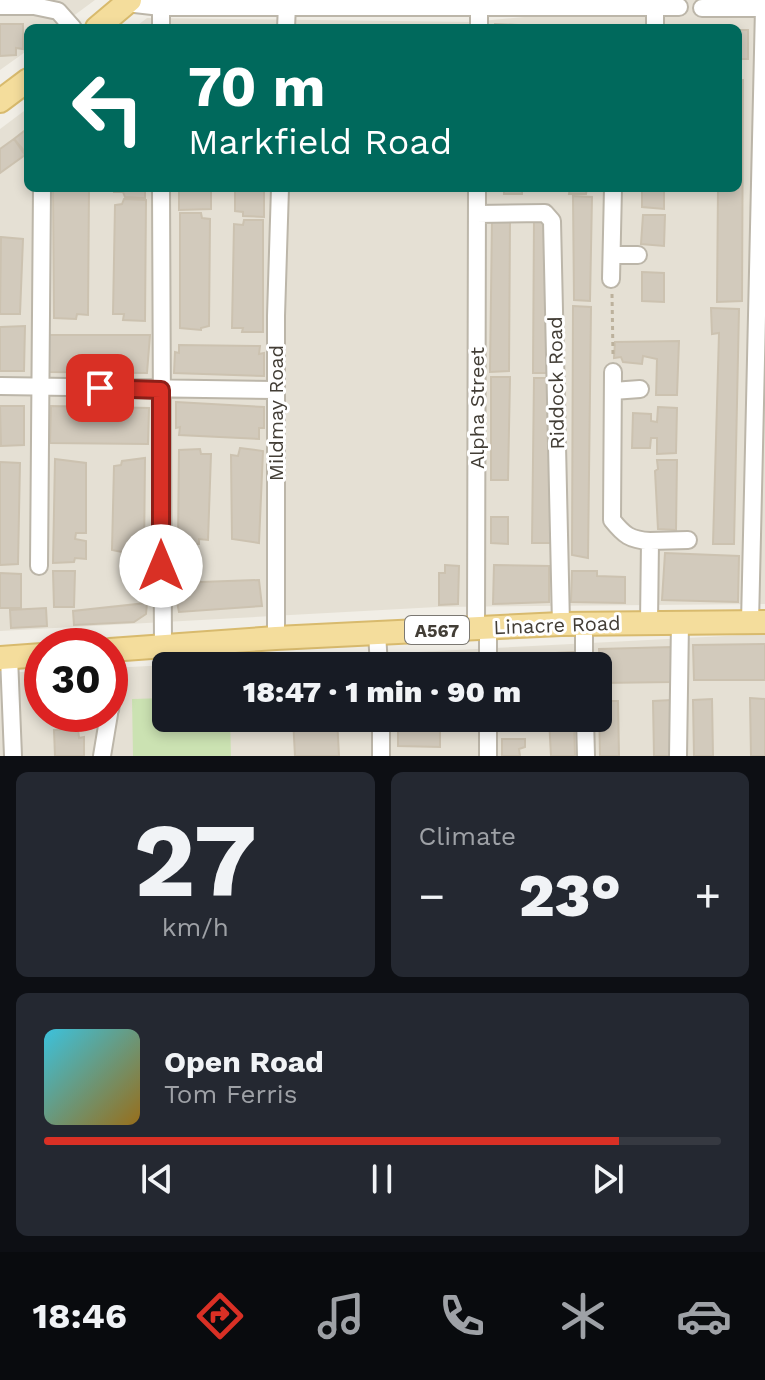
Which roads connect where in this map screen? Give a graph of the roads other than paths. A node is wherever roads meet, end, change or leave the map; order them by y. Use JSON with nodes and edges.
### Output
{"nodes":[{"id":1,"x":128,"y":2,"type":"edge"},
{"id":2,"x":287,"y":5,"type":"junction"},
{"id":3,"x":0,"y":6,"type":"edge"},
{"id":4,"x":161,"y":7,"type":"junction"},
{"id":5,"x":479,"y":7,"type":"junction"},
{"id":6,"x":679,"y":7,"type":"dead end"},
{"id":7,"x":702,"y":8,"type":"dead end"},
{"id":8,"x":765,"y":8,"type":"edge"},
{"id":9,"x":655,"y":9,"type":"junction"},
{"id":10,"x":69,"y":24,"type":"edge"},
{"id":11,"x":102,"y":24,"type":"edge"},
{"id":12,"x":161,"y":24,"type":"edge"},
{"id":13,"x":286,"y":24,"type":"edge"},
{"id":14,"x":479,"y":24,"type":"edge"},
{"id":15,"x":655,"y":24,"type":"edge"},
{"id":16,"x":24,"y":83,"type":"edge"},
{"id":17,"x":0,"y":101,"type":"edge"},
{"id":18,"x":42,"y":192,"type":"edge"},
{"id":19,"x":161,"y":192,"type":"edge"},
{"id":20,"x":280,"y":192,"type":"edge"},
{"id":21,"x":477,"y":192,"type":"edge"},
{"id":22,"x":613,"y":192,"type":"edge"},
{"id":23,"x":477,"y":214,"type":"junction"},
{"id":24,"x":612,"y":255,"type":"junction"},
{"id":25,"x":638,"y":255,"type":"dead end"},
{"id":26,"x":611,"y":279,"type":"road end"},
{"id":27,"x":613,"y":372,"type":"road end"},
{"id":28,"x":0,"y":386,"type":"edge"},
{"id":29,"x":39,"y":387,"type":"junction"},
{"id":30,"x":640,"y":389,"type":"dead end"},
{"id":31,"x":161,"y":390,"type":"junction"},
{"id":32,"x":276,"y":390,"type":"junction"},
{"id":33,"x":613,"y":391,"type":"junction"},
{"id":34,"x":688,"y":540,"type":"dead end"},
{"id":35,"x":650,"y":541,"type":"junction"},
{"id":36,"x":39,"y":566,"type":"dead end"},
{"id":37,"x":649,"y":622,"type":"junction"},
{"id":38,"x":680,"y":622,"type":"junction"},
{"id":39,"x":584,"y":623,"type":"junction"},
{"id":40,"x":758,"y":623,"type":"edge"},
{"id":41,"x":561,"y":624,"type":"junction"},
{"id":42,"x":482,"y":628,"type":"junction"},
{"id":43,"x":377,"y":633,"type":"junction"},
{"id":44,"x":276,"y":638,"type":"junction"},
{"id":45,"x":163,"y":646,"type":"junction"},
{"id":46,"x":128,"y":649,"type":"edge"},
{"id":47,"x":378,"y":652,"type":"edge"},
{"id":48,"x":486,"y":652,"type":"edge"},
{"id":49,"x":584,"y":652,"type":"edge"},
{"id":50,"x":24,"y":656,"type":"edge"},
{"id":51,"x":4,"y":658,"type":"edge"},
{"id":52,"x":106,"y":732,"type":"edge"},
{"id":53,"x":381,"y":732,"type":"edge"},
{"id":54,"x":488,"y":732,"type":"edge"},
{"id":55,"x":585,"y":732,"type":"edge"},
{"id":56,"x":12,"y":748,"type":"edge"},
{"id":57,"x":102,"y":756,"type":"edge"},
{"id":58,"x":381,"y":756,"type":"edge"},
{"id":59,"x":488,"y":756,"type":"edge"},
{"id":60,"x":586,"y":756,"type":"edge"},
{"id":61,"x":678,"y":756,"type":"edge"}],
"edges":[{"from":1,"to":4,"type":"street"},
{"from":1,"to":11,"type":"main road"},
{"from":2,"to":4,"type":"street"},
{"from":2,"to":5,"type":"street"},
{"from":2,"to":13,"type":"street"},
{"from":3,"to":10,"type":"street"},
{"from":4,"to":12,"type":"street"},
{"from":5,"to":9,"type":"street"},
{"from":5,"to":14,"type":"street"},
{"from":6,"to":9,"type":"street"},
{"from":7,"to":8,"type":"street"},
{"from":8,"to":40,"type":"street"},
{"from":9,"to":15,"type":"street"},
{"from":16,"to":17,"type":"main road"},
{"from":18,"to":29,"type":"street"},
{"from":19,"to":31,"type":"street"},
{"from":20,"to":32,"type":"street","name":"Mildmay Road"},
{"from":21,"to":23,"type":"street","name":"Alpha Street"},
{"from":22,"to":24,"type":"street"},
{"from":23,"to":41,"type":"street","name":"Riddock Road"},
{"from":23,"to":42,"type":"street","name":"Alpha Street"},
{"from":24,"to":25,"type":"street"},
{"from":24,"to":26,"type":"street"},
{"from":27,"to":33,"type":"street"},
{"from":28,"to":29,"type":"street"},
{"from":29,"to":31,"type":"street"},
{"from":29,"to":36,"type":"street"},
{"from":30,"to":33,"type":"street"},
{"from":31,"to":32,"type":"street"},
{"from":31,"to":45,"type":"street"},
{"from":32,"to":44,"type":"street","name":"Mildmay Road"},
{"from":33,"to":35,"type":"street"},
{"from":34,"to":35,"type":"street"},
{"from":35,"to":37,"type":"street"},
{"from":37,"to":38,"type":"main road","name":"Linacre Road","number":"A567"},
{"from":37,"to":39,"type":"main road","name":"Linacre Road","number":"A567"},
{"from":38,"to":40,"type":"main road","name":"Linacre Road","number":"A567"},
{"from":38,"to":61,"type":"street"},
{"from":39,"to":41,"type":"main road","name":"Linacre Road","number":"A567"},
{"from":39,"to":49,"type":"street"},
{"from":41,"to":42,"type":"main road","name":"Linacre Road","number":"A567"},
{"from":42,"to":43,"type":"main road","name":"Linacre Road","number":"A567"},
{"from":42,"to":48,"type":"street","name":"Alpha Street"},
{"from":43,"to":44,"type":"main road","name":"Linacre Road","number":"A567"},
{"from":43,"to":47,"type":"street"},
{"from":44,"to":45,"type":"main road","name":"Linacre Road","number":"A567"},
{"from":45,"to":46,"type":"main road","name":"Linacre Road","number":"A567"},
{"from":50,"to":51,"type":"main road"},
{"from":51,"to":56,"type":"street"},
{"from":52,"to":57,"type":"street"},
{"from":53,"to":58,"type":"street"},
{"from":54,"to":59,"type":"street"},
{"from":55,"to":60,"type":"street"}]}
